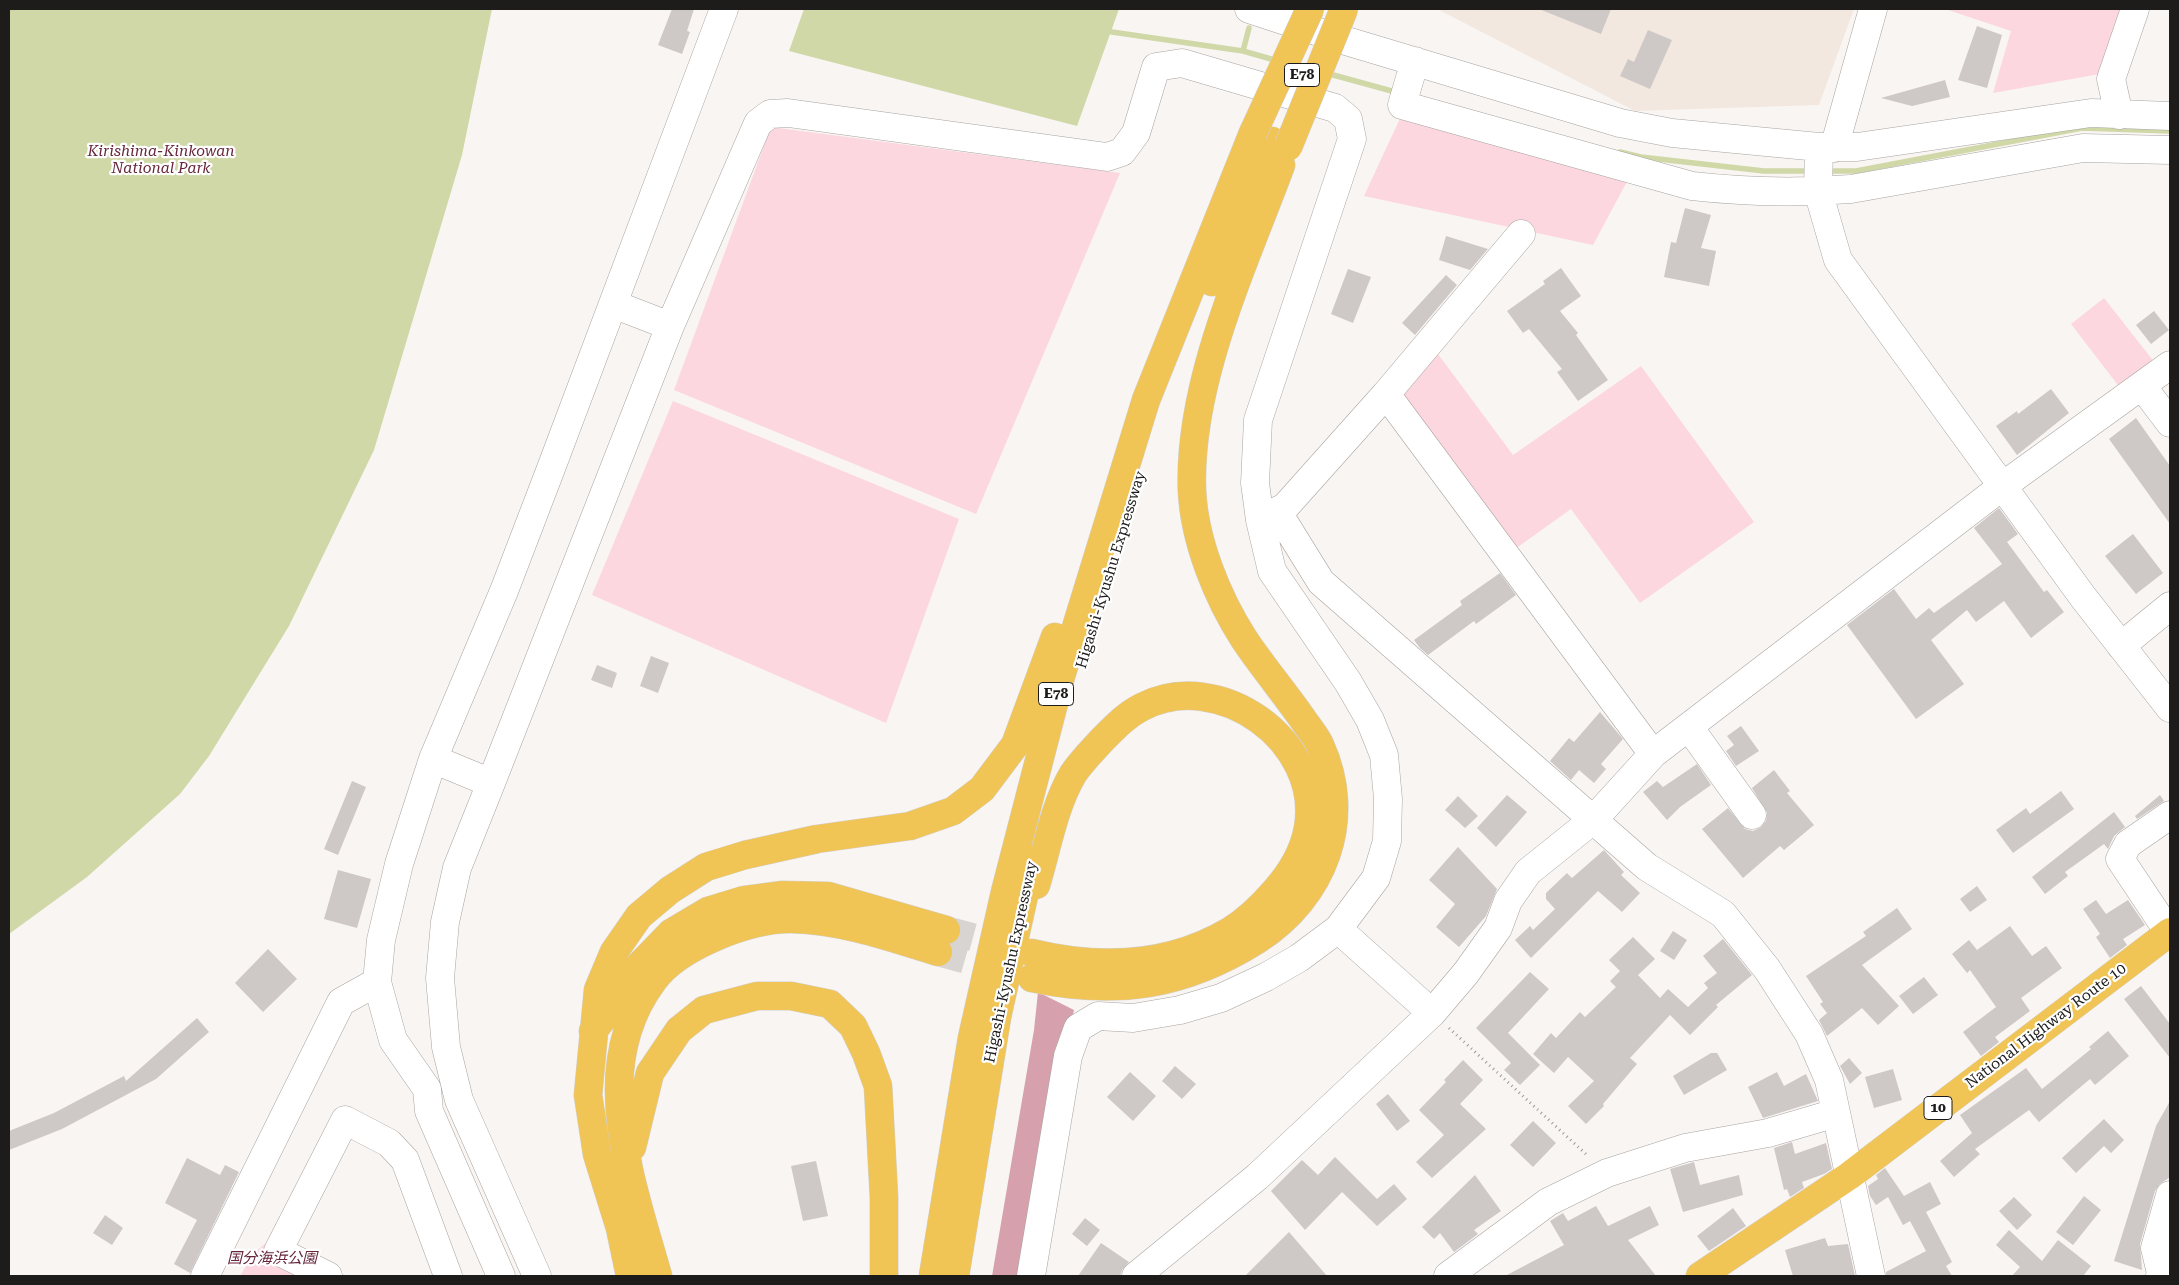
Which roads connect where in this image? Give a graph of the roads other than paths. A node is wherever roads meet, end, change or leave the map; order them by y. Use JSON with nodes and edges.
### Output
{"nodes":[{"id":1,"x":724,"y":9,"type":"edge"},
{"id":2,"x":1249,"y":9,"type":"edge"},
{"id":3,"x":1310,"y":9,"type":"edge"},
{"id":4,"x":1332,"y":9,"type":"edge"},
{"id":5,"x":1344,"y":9,"type":"edge"},
{"id":6,"x":1873,"y":9,"type":"edge"},
{"id":7,"x":2135,"y":9,"type":"edge"},
{"id":8,"x":1415,"y":61,"type":"junction"},
{"id":9,"x":2119,"y":115,"type":"junction"},
{"id":10,"x":2170,"y":116,"type":"edge"},
{"id":11,"x":1271,"y":140,"type":"junction"},
{"id":12,"x":1827,"y":148,"type":"junction"},
{"id":13,"x":2170,"y":150,"type":"edge"},
{"id":14,"x":1818,"y":191,"type":"junction"},
{"id":15,"x":1521,"y":234,"type":"dead end"},
{"id":16,"x":613,"y":304,"type":"junction"},
{"id":17,"x":670,"y":326,"type":"junction"},
{"id":18,"x":2170,"y":365,"type":"edge"},
{"id":19,"x":2142,"y":386,"type":"junction"},
{"id":20,"x":1386,"y":394,"type":"junction"},
{"id":21,"x":1146,"y":400,"type":"junction"},
{"id":22,"x":2170,"y":422,"type":"edge"},
{"id":23,"x":2004,"y":485,"type":"junction"},
{"id":24,"x":1268,"y":516,"type":"junction"},
{"id":25,"x":2170,"y":606,"type":"edge"},
{"id":26,"x":2121,"y":646,"type":"junction"},
{"id":27,"x":2170,"y":708,"type":"edge"},
{"id":28,"x":1689,"y":727,"type":"junction"},
{"id":29,"x":1653,"y":754,"type":"junction"},
{"id":30,"x":433,"y":759,"type":"junction"},
{"id":31,"x":490,"y":782,"type":"junction"},
{"id":32,"x":1752,"y":815,"type":"dead end"},
{"id":33,"x":2170,"y":815,"type":"edge"},
{"id":34,"x":1594,"y":819,"type":"junction"},
{"id":35,"x":1338,"y":929,"type":"junction"},
{"id":36,"x":2170,"y":933,"type":"edge"},
{"id":37,"x":376,"y":982,"type":"junction"},
{"id":38,"x":1432,"y":1013,"type":"junction"},
{"id":39,"x":997,"y":1017,"type":"junction"},
{"id":40,"x":593,"y":1030,"type":"junction"},
{"id":41,"x":1836,"y":1113,"type":"junction"},
{"id":42,"x":628,"y":1167,"type":"junction"},
{"id":43,"x":1850,"y":1176,"type":"junction"},
{"id":44,"x":2170,"y":1195,"type":"edge"},
{"id":45,"x":205,"y":1276,"type":"edge"},
{"id":46,"x":328,"y":1276,"type":"edge"},
{"id":47,"x":448,"y":1276,"type":"edge"},
{"id":48,"x":501,"y":1276,"type":"edge"},
{"id":49,"x":537,"y":1276,"type":"edge"},
{"id":50,"x":630,"y":1276,"type":"edge"},
{"id":51,"x":658,"y":1276,"type":"edge"},
{"id":52,"x":884,"y":1276,"type":"edge"},
{"id":53,"x":933,"y":1276,"type":"edge"},
{"id":54,"x":955,"y":1276,"type":"edge"},
{"id":55,"x":1030,"y":1276,"type":"edge"},
{"id":56,"x":1136,"y":1276,"type":"edge"},
{"id":57,"x":1448,"y":1276,"type":"edge"},
{"id":58,"x":1700,"y":1276,"type":"edge"},
{"id":59,"x":1872,"y":1276,"type":"edge"},
{"id":60,"x":2160,"y":1276,"type":"edge"}],
"edges":[{"from":1,"to":16,"type":"street"},
{"from":2,"to":8,"type":"street"},
{"from":3,"to":11,"type":"highway","name":"Higashi-Kyushu Expressway","number":"E78","bridge":true},
{"from":4,"to":11,"type":"highway","name":"Higashi-Kyushu Expressway","number":"E78"},
{"from":5,"to":11,"type":"highway","bridge":true},
{"from":6,"to":12,"type":"street"},
{"from":7,"to":9,"type":"street"},
{"from":8,"to":12,"type":"street"},
{"from":8,"to":14,"type":"street"},
{"from":9,"to":10,"type":"street"},
{"from":9,"to":12,"type":"street"},
{"from":11,"to":21,"type":"highway","name":"Higashi-Kyushu Expressway","number":"E78"},
{"from":11,"to":39,"type":"highway","name":"Higashi-Kyushu Expressway","number":"E78"},
{"from":11,"to":39,"type":"highway"},
{"from":12,"to":14,"type":"street"},
{"from":13,"to":14,"type":"street"},
{"from":14,"to":23,"type":"street"},
{"from":15,"to":20,"type":"street"},
{"from":16,"to":17,"type":"street"},
{"from":16,"to":30,"type":"street"},
{"from":17,"to":24,"type":"street"},
{"from":17,"to":31,"type":"street"},
{"from":18,"to":19,"type":"street"},
{"from":19,"to":22,"type":"street"},
{"from":19,"to":23,"type":"street"},
{"from":20,"to":24,"type":"street"},
{"from":20,"to":29,"type":"street"},
{"from":21,"to":40,"type":"highway"},
{"from":21,"to":53,"type":"highway","name":"Higashi-Kyushu Expressway","number":"E78"},
{"from":23,"to":26,"type":"street"},
{"from":23,"to":28,"type":"street"},
{"from":24,"to":34,"type":"street"},
{"from":24,"to":35,"type":"street"},
{"from":25,"to":26,"type":"street"},
{"from":26,"to":27,"type":"street"},
{"from":28,"to":29,"type":"street"},
{"from":28,"to":32,"type":"street"},
{"from":29,"to":34,"type":"street"},
{"from":30,"to":31,"type":"street"},
{"from":30,"to":37,"type":"street"},
{"from":31,"to":49,"type":"street"},
{"from":33,"to":36,"type":"street"},
{"from":34,"to":38,"type":"street"},
{"from":34,"to":41,"type":"street"},
{"from":35,"to":38,"type":"street"},
{"from":35,"to":55,"type":"street"},
{"from":36,"to":43,"type":"highway","name":"National Highway Route 10","number":"10"},
{"from":37,"to":45,"type":"street"},
{"from":37,"to":48,"type":"street"},
{"from":38,"to":56,"type":"street"},
{"from":39,"to":54,"type":"highway","name":"Higashi-Kyushu Expressway","number":"E78"},
{"from":40,"to":42,"type":"highway"},
{"from":40,"to":50,"type":"highway"},
{"from":41,"to":43,"type":"street"},
{"from":41,"to":57,"type":"street"},
{"from":42,"to":51,"type":"highway"},
{"from":42,"to":52,"type":"highway"},
{"from":43,"to":58,"type":"highway","name":"National Highway Route 10","number":"10"},
{"from":43,"to":59,"type":"street"},
{"from":44,"to":60,"type":"street"},
{"from":46,"to":47,"type":"street"}]}
